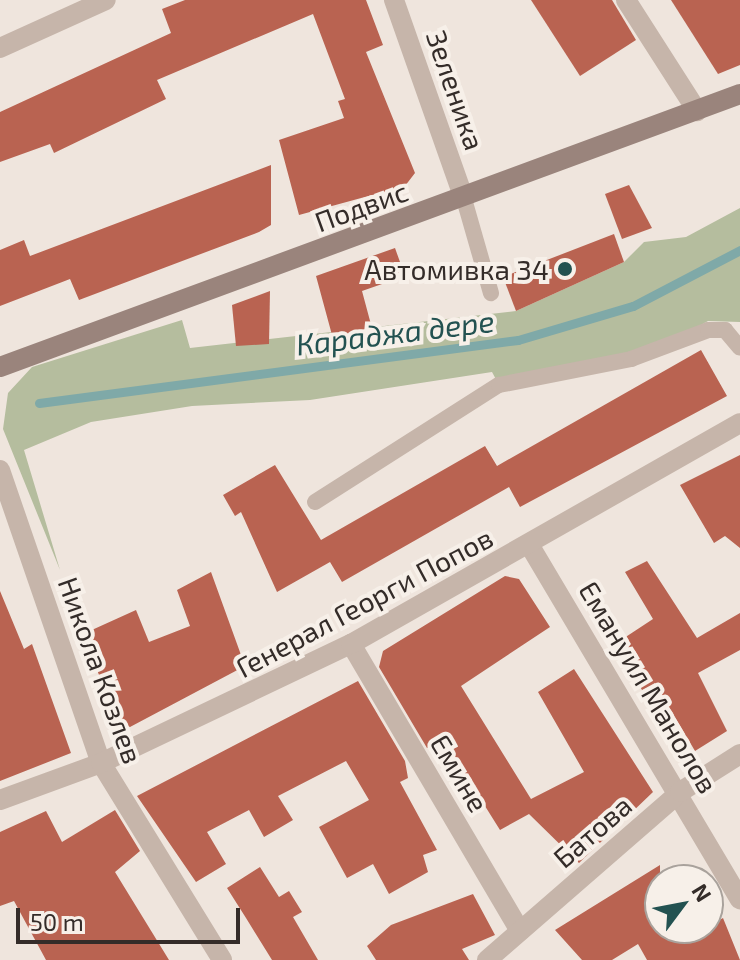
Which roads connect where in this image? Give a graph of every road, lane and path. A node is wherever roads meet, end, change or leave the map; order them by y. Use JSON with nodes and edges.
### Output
{"nodes":[{"id":1,"x":106,"y":0,"type":"edge"},
{"id":2,"x":394,"y":0,"type":"edge"},
{"id":3,"x":626,"y":0,"type":"edge"},
{"id":4,"x":0,"y":48,"type":"edge"},
{"id":5,"x":740,"y":94,"type":"edge"},
{"id":6,"x":697,"y":111,"type":"junction"},
{"id":7,"x":464,"y":199,"type":"junction"},
{"id":8,"x":491,"y":293,"type":"dead end"},
{"id":9,"x":740,"y":348,"type":"edge"},
{"id":10,"x":0,"y":367,"type":"edge"},
{"id":11,"x":740,"y":423,"type":"edge"},
{"id":12,"x":0,"y":470,"type":"edge"},
{"id":13,"x":315,"y":502,"type":"dead end"},
{"id":14,"x":530,"y":546,"type":"junction"},
{"id":15,"x":351,"y":644,"type":"junction"},
{"id":16,"x":740,"y":754,"type":"edge"},
{"id":17,"x":101,"y":763,"type":"junction"},
{"id":18,"x":680,"y":792,"type":"junction"},
{"id":19,"x":0,"y":800,"type":"edge"},
{"id":20,"x":740,"y":899,"type":"edge"},
{"id":21,"x":520,"y":931,"type":"junction"},
{"id":22,"x":222,"y":960,"type":"edge"},
{"id":23,"x":487,"y":960,"type":"edge"}],
"edges":[{"from":1,"to":4,"type":"street"},
{"from":2,"to":7,"type":"street","name":"Зеленика"},
{"from":3,"to":6,"type":"street"},
{"from":5,"to":6,"type":"street","name":"Подвис"},
{"from":6,"to":7,"type":"street","name":"Подвис"},
{"from":7,"to":8,"type":"lane"},
{"from":7,"to":10,"type":"street","name":"Подвис"},
{"from":9,"to":13,"type":"lane"},
{"from":11,"to":14,"type":"street","name":"Генерал Георги Попов"},
{"from":12,"to":17,"type":"street","name":"Никола Козлев"},
{"from":14,"to":15,"type":"street","name":"Генерал Георги Попов"},
{"from":14,"to":18,"type":"street","name":"Емануил Манолов"},
{"from":15,"to":17,"type":"street","name":"Генерал Георги Попов"},
{"from":15,"to":21,"type":"street","name":"Емине"},
{"from":16,"to":18,"type":"street","name":"Батова"},
{"from":17,"to":19,"type":"street","name":"Генерал Георги Попов"},
{"from":17,"to":22,"type":"street","name":"Никола Козлев"},
{"from":18,"to":20,"type":"street","name":"Емануил Манолов"},
{"from":18,"to":21,"type":"street","name":"Батова"},
{"from":21,"to":23,"type":"street","name":"Батова"}]}
